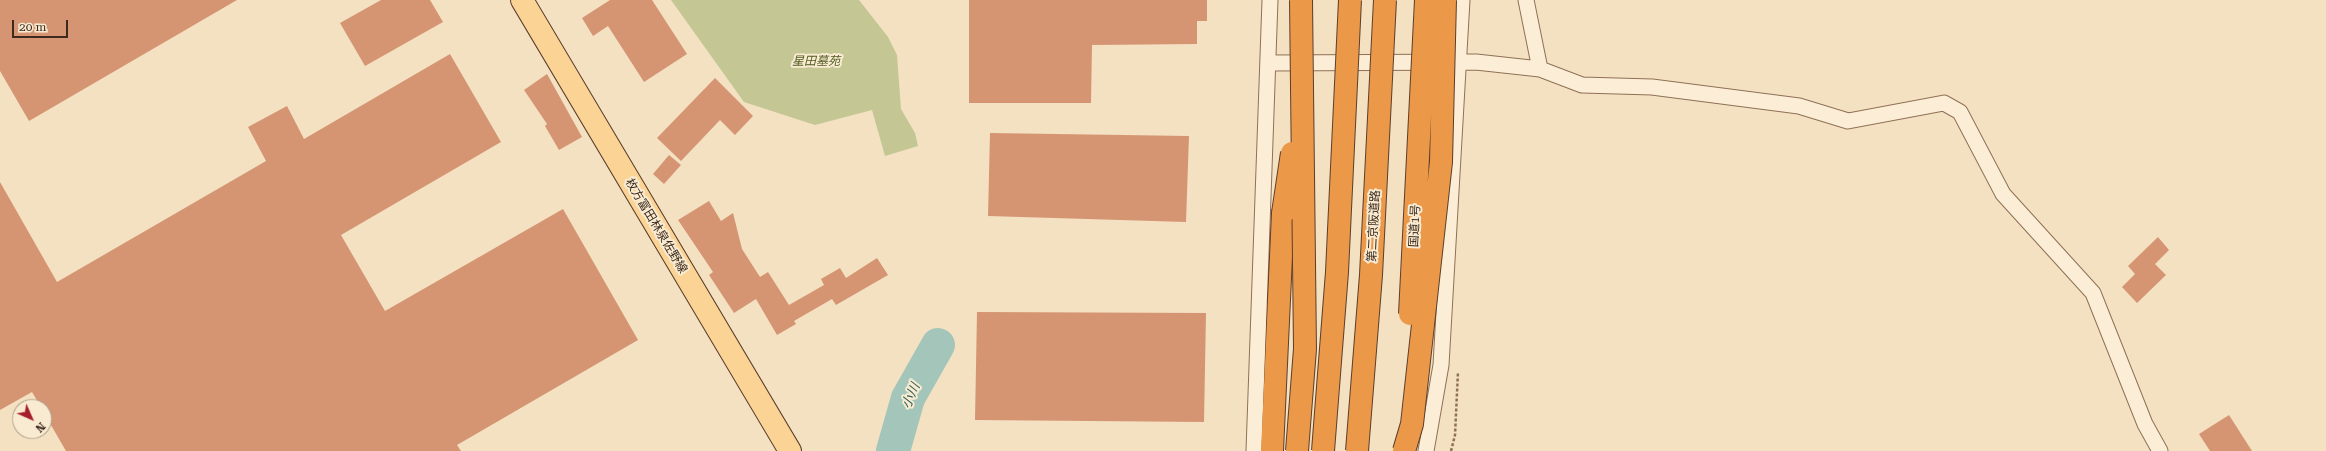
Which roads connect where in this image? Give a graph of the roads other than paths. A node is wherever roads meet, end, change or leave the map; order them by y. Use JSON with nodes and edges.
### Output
{"nodes":[{"id":1,"x":522,"y":0,"type":"edge"},
{"id":2,"x":1270,"y":0,"type":"edge"},
{"id":3,"x":1301,"y":0,"type":"edge"},
{"id":4,"x":1313,"y":0,"type":"edge"},
{"id":5,"x":1350,"y":0,"type":"edge"},
{"id":6,"x":1385,"y":0,"type":"edge"},
{"id":7,"x":1426,"y":0,"type":"edge"},
{"id":8,"x":1445,"y":0,"type":"edge"},
{"id":9,"x":1462,"y":0,"type":"edge"},
{"id":10,"x":1526,"y":0,"type":"edge"},
{"id":11,"x":1269,"y":63,"type":"junction"},
{"id":12,"x":1460,"y":63,"type":"junction"},
{"id":13,"x":1540,"y":69,"type":"junction"},
{"id":14,"x":790,"y":451,"type":"edge"},
{"id":15,"x":1254,"y":451,"type":"edge"},
{"id":16,"x":1272,"y":451,"type":"edge"},
{"id":17,"x":1297,"y":451,"type":"edge"},
{"id":18,"x":1323,"y":451,"type":"edge"},
{"id":19,"x":1357,"y":451,"type":"edge"},
{"id":20,"x":1395,"y":451,"type":"edge"},
{"id":21,"x":1404,"y":451,"type":"edge"},
{"id":22,"x":1426,"y":451,"type":"edge"},
{"id":23,"x":2160,"y":451,"type":"edge"}],
"edges":[{"from":1,"to":14,"type":"main road","name":"枚方富田林泉佐野線"},
{"from":2,"to":11,"type":"street"},
{"from":3,"to":17,"type":"highway","bridge":true},
{"from":4,"to":16,"type":"highway","bridge":true},
{"from":5,"to":18,"type":"highway","bridge":true},
{"from":6,"to":19,"type":"highway","name":"第二京阪道路","bridge":true},
{"from":7,"to":20,"type":"highway","name":"国道1号","bridge":true},
{"from":8,"to":21,"type":"highway","bridge":true},
{"from":9,"to":12,"type":"street"},
{"from":10,"to":13,"type":"street"},
{"from":11,"to":12,"type":"street"},
{"from":11,"to":15,"type":"street"},
{"from":12,"to":13,"type":"street"},
{"from":12,"to":22,"type":"street"},
{"from":13,"to":23,"type":"street"}]}
